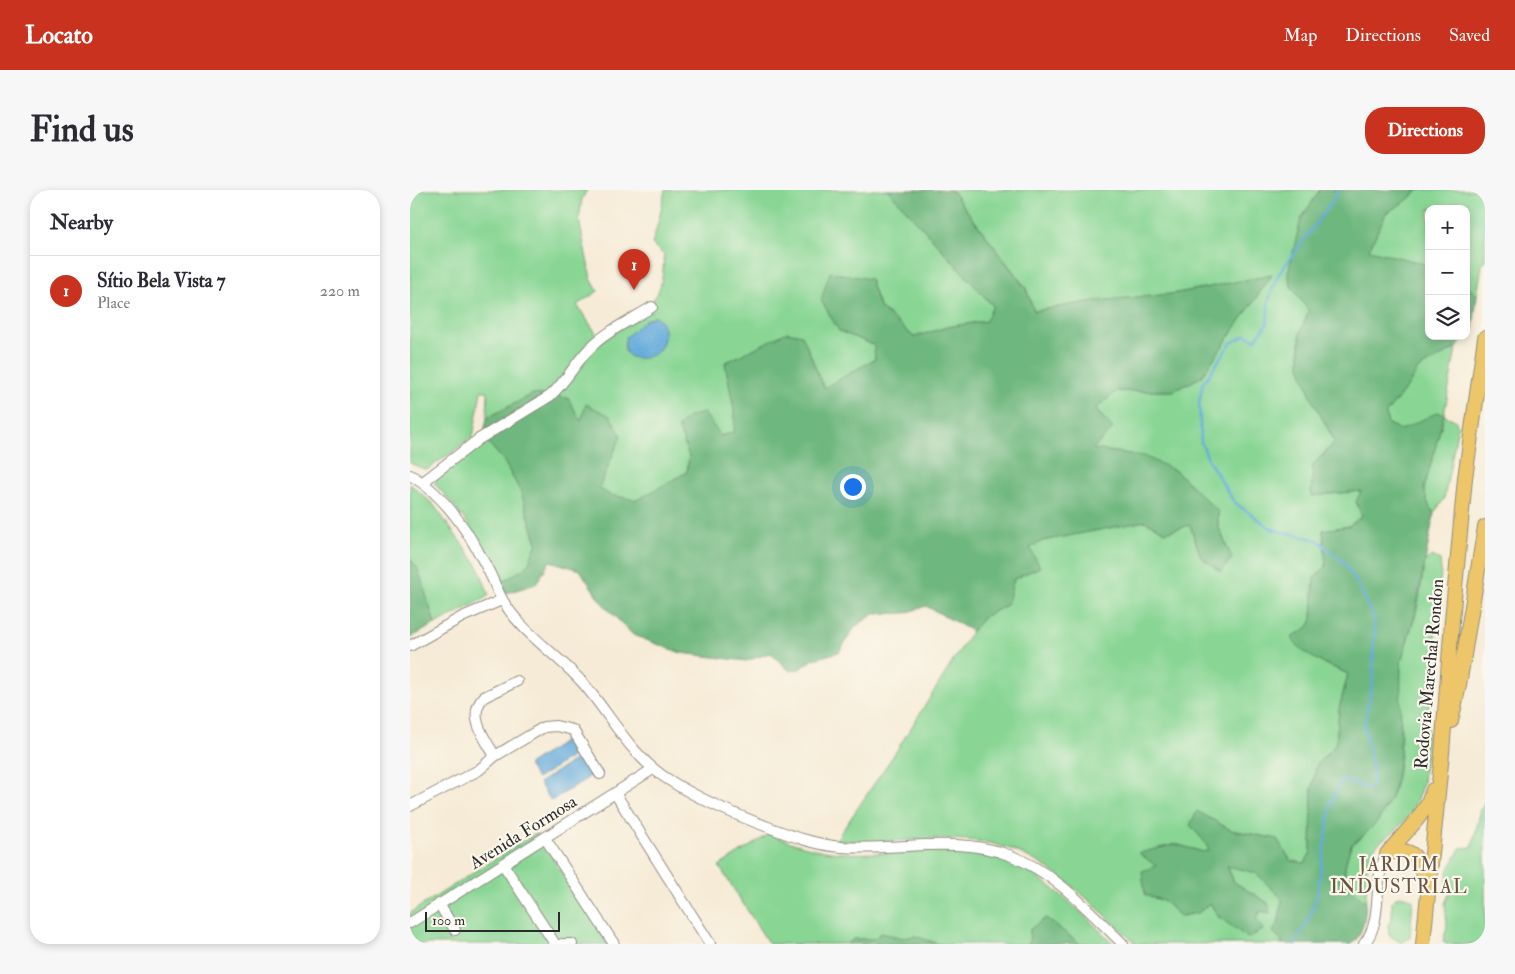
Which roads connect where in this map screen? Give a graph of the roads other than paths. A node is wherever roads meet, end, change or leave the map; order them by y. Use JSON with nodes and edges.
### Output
{"nodes":[{"id":1,"x":652,"y":307,"type":"dead end"},
{"id":2,"x":1485,"y":338,"type":"edge"},
{"id":3,"x":1485,"y":382,"type":"edge"},
{"id":4,"x":1475,"y":408,"type":"junction"},
{"id":5,"x":410,"y":475,"type":"edge"},
{"id":6,"x":423,"y":482,"type":"junction"},
{"id":7,"x":1485,"y":527,"type":"edge"},
{"id":8,"x":502,"y":600,"type":"junction"},
{"id":9,"x":410,"y":646,"type":"edge"},
{"id":10,"x":517,"y":681,"type":"dead end"},
{"id":11,"x":495,"y":756,"type":"junction"},
{"id":12,"x":1442,"y":759,"type":"junction"},
{"id":13,"x":653,"y":769,"type":"junction"},
{"id":14,"x":600,"y":774,"type":"dead end"},
{"id":15,"x":615,"y":793,"type":"junction"},
{"id":16,"x":410,"y":806,"type":"edge"},
{"id":17,"x":545,"y":838,"type":"junction"},
{"id":18,"x":1387,"y":854,"type":"junction"},
{"id":19,"x":503,"y":864,"type":"junction"},
{"id":20,"x":1428,"y":888,"type":"junction"},
{"id":21,"x":439,"y":904,"type":"junction"},
{"id":22,"x":410,"y":923,"type":"edge"},
{"id":23,"x":456,"y":930,"type":"dead end"},
{"id":24,"x":555,"y":944,"type":"edge"},
{"id":25,"x":562,"y":944,"type":"edge"},
{"id":26,"x":572,"y":944,"type":"edge"},
{"id":27,"x":614,"y":944,"type":"edge"},
{"id":28,"x":710,"y":944,"type":"edge"},
{"id":29,"x":1123,"y":944,"type":"edge"},
{"id":30,"x":1364,"y":944,"type":"edge"},
{"id":31,"x":1423,"y":944,"type":"edge"}],
"edges":[{"from":1,"to":6,"type":"street"},
{"from":2,"to":4,"type":"main road","name":"Rodovia Marechal Rondon"},
{"from":3,"to":4,"type":"main road","name":"Rodovia Marechal Rondon"},
{"from":4,"to":12,"type":"main road","name":"Rodovia Marechal Rondon"},
{"from":5,"to":6,"type":"street"},
{"from":6,"to":8,"type":"street"},
{"from":7,"to":12,"type":"main road"},
{"from":8,"to":9,"type":"street"},
{"from":8,"to":13,"type":"street"},
{"from":10,"to":11,"type":"street"},
{"from":11,"to":14,"type":"street"},
{"from":11,"to":16,"type":"street"},
{"from":12,"to":18,"type":"main road"},
{"from":12,"to":20,"type":"main road","name":"Rodovia Marechal Rondon"},
{"from":13,"to":15,"type":"street","name":"Avenida Formosa"},
{"from":13,"to":29,"type":"street"},
{"from":15,"to":17,"type":"street","name":"Avenida Formosa"},
{"from":15,"to":28,"type":"street"},
{"from":17,"to":19,"type":"street","name":"Avenida Formosa"},
{"from":17,"to":27,"type":"street"},
{"from":18,"to":20,"type":"main road"},
{"from":18,"to":30,"type":"street"},
{"from":19,"to":21,"type":"street","name":"Avenida Formosa"},
{"from":19,"to":24,"type":"street"},
{"from":20,"to":31,"type":"main road","name":"Rodovia Marechal Rondon"},
{"from":21,"to":22,"type":"street","name":"Avenida Formosa"},
{"from":21,"to":23,"type":"street"},
{"from":25,"to":26,"type":"street"}]}
